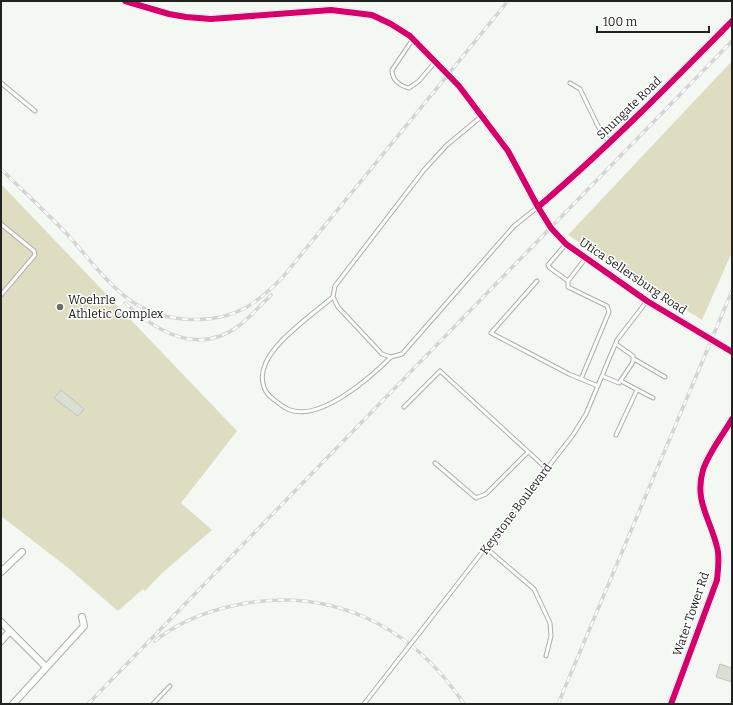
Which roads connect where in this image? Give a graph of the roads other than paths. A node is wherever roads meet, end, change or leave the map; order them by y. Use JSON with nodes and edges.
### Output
{"nodes":[{"id":1,"x":125,"y":1,"type":"edge"},
{"id":2,"x":732,"y":21,"type":"edge"},
{"id":3,"x":413,"y":39,"type":"junction"},
{"id":4,"x":434,"y":62,"type":"junction"},
{"id":5,"x":1,"y":83,"type":"edge"},
{"id":6,"x":570,"y":84,"type":"dead end"},
{"id":7,"x":35,"y":111,"type":"dead end"},
{"id":8,"x":482,"y":116,"type":"junction"},
{"id":9,"x":609,"y":142,"type":"junction"},
{"id":10,"x":538,"y":206,"type":"junction"},
{"id":11,"x":1,"y":224,"type":"edge"},
{"id":12,"x":566,"y":244,"type":"junction"},
{"id":13,"x":585,"y":259,"type":"junction"},
{"id":14,"x":537,"y":281,"type":"dead end"},
{"id":15,"x":568,"y":281,"type":"junction"},
{"id":16,"x":1,"y":295,"type":"edge"},
{"id":17,"x":333,"y":297,"type":"junction"},
{"id":18,"x":648,"y":301,"type":"junction"},
{"id":19,"x":616,"y":344,"type":"junction"},
{"id":20,"x":732,"y":352,"type":"edge"},
{"id":21,"x":391,"y":357,"type":"junction"},
{"id":22,"x":634,"y":359,"type":"junction"},
{"id":23,"x":602,"y":376,"type":"junction"},
{"id":24,"x":665,"y":377,"type":"dead end"},
{"id":25,"x":581,"y":379,"type":"junction"},
{"id":26,"x":621,"y":381,"type":"junction"},
{"id":27,"x":598,"y":386,"type":"junction"},
{"id":28,"x":637,"y":390,"type":"junction"},
{"id":29,"x":653,"y":398,"type":"dead end"},
{"id":30,"x":404,"y":407,"type":"dead end"},
{"id":31,"x":732,"y":420,"type":"edge"},
{"id":32,"x":616,"y":435,"type":"dead end"},
{"id":33,"x":528,"y":452,"type":"junction"},
{"id":34,"x":435,"y":463,"type":"dead end"},
{"id":35,"x":547,"y":469,"type":"junction"},
{"id":36,"x":486,"y":548,"type":"junction"},
{"id":37,"x":22,"y":552,"type":"dead end"},
{"id":38,"x":1,"y":572,"type":"edge"},
{"id":39,"x":82,"y":617,"type":"dead end"},
{"id":40,"x":1,"y":622,"type":"edge"},
{"id":41,"x":10,"y":631,"type":"junction"},
{"id":42,"x":1,"y":641,"type":"edge"},
{"id":43,"x":546,"y":656,"type":"dead end"},
{"id":44,"x":46,"y":667,"type":"junction"},
{"id":45,"x":170,"y":686,"type":"dead end"},
{"id":46,"x":13,"y":704,"type":"edge"},
{"id":47,"x":153,"y":704,"type":"edge"},
{"id":48,"x":364,"y":704,"type":"edge"},
{"id":49,"x":671,"y":704,"type":"edge"}],
"edges":[{"from":1,"to":3,"type":"street","name":"Utica Sellersburg Road"},
{"from":2,"to":9,"type":"street","name":"Shungate Road"},
{"from":3,"to":4,"type":"street","name":"Utica Sellersburg Road"},
{"from":3,"to":4,"type":"lane"},
{"from":4,"to":8,"type":"street","name":"Utica Sellersburg Road"},
{"from":5,"to":7,"type":"lane"},
{"from":6,"to":9,"type":"lane"},
{"from":8,"to":10,"type":"street","name":"Utica Sellersburg Road"},
{"from":8,"to":17,"type":"lane"},
{"from":9,"to":10,"type":"street","name":"Shungate Road"},
{"from":10,"to":12,"type":"street","name":"Utica Sellersburg Road"},
{"from":10,"to":21,"type":"lane"},
{"from":11,"to":16,"type":"lane"},
{"from":12,"to":13,"type":"street","name":"Utica Sellersburg Road"},
{"from":12,"to":15,"type":"lane"},
{"from":13,"to":15,"type":"lane"},
{"from":13,"to":18,"type":"street","name":"Utica Sellersburg Road"},
{"from":14,"to":25,"type":"lane"},
{"from":15,"to":25,"type":"lane"},
{"from":17,"to":21,"type":"lane"},
{"from":17,"to":21,"type":"lane"},
{"from":18,"to":19,"type":"lane","name":"Keystone Boulevard"},
{"from":18,"to":20,"type":"street","name":"Utica Sellersburg Road"},
{"from":19,"to":22,"type":"lane"},
{"from":19,"to":23,"type":"lane","name":"Keystone Boulevard"},
{"from":22,"to":24,"type":"lane"},
{"from":22,"to":26,"type":"lane"},
{"from":23,"to":26,"type":"lane"},
{"from":23,"to":27,"type":"lane","name":"Keystone Boulevard"},
{"from":25,"to":27,"type":"lane"},
{"from":26,"to":28,"type":"lane"},
{"from":27,"to":35,"type":"lane","name":"Keystone Boulevard"},
{"from":28,"to":29,"type":"lane"},
{"from":28,"to":32,"type":"lane"},
{"from":30,"to":33,"type":"lane"},
{"from":31,"to":49,"type":"street","name":"Water Tower Rd"},
{"from":33,"to":34,"type":"lane"},
{"from":33,"to":35,"type":"lane"},
{"from":35,"to":36,"type":"lane","name":"Keystone Boulevard"},
{"from":36,"to":43,"type":"lane"},
{"from":36,"to":48,"type":"lane","name":"Keystone Boulevard","bridge":true},
{"from":37,"to":38,"type":"street"},
{"from":39,"to":44,"type":"street"},
{"from":40,"to":41,"type":"street"},
{"from":41,"to":42,"type":"street"},
{"from":41,"to":44,"type":"street"},
{"from":44,"to":46,"type":"street"},
{"from":45,"to":47,"type":"lane"}]}
